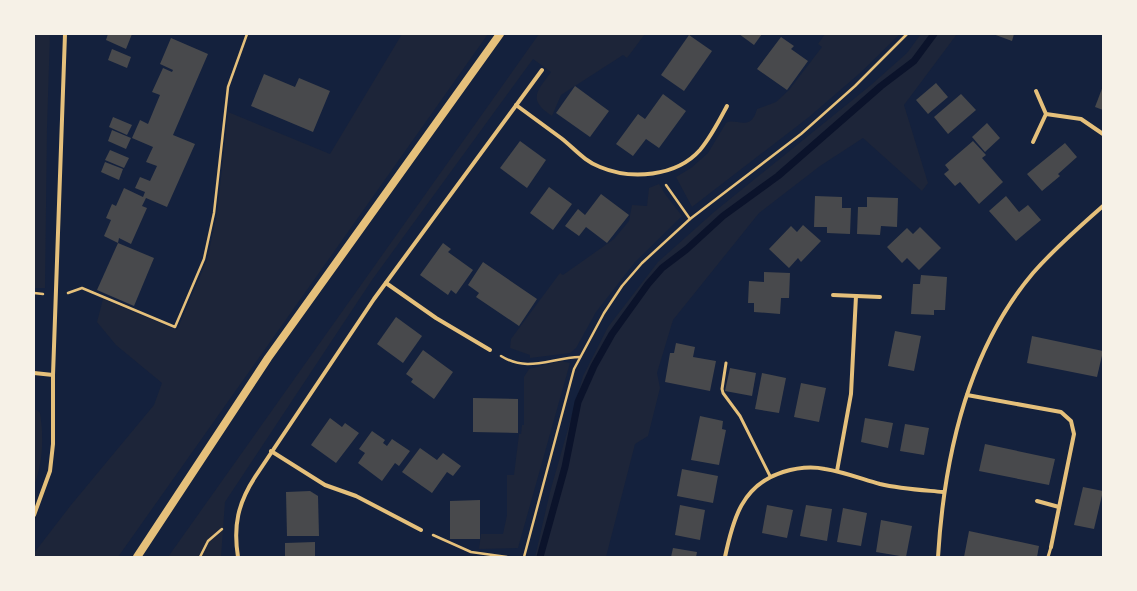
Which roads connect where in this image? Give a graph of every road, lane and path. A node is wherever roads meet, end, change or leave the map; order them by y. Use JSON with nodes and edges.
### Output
{"nodes":[{"id":1,"x":65,"y":34,"type":"edge"},
{"id":2,"x":248,"y":34,"type":"edge"},
{"id":3,"x":500,"y":34,"type":"edge"},
{"id":4,"x":908,"y":34,"type":"edge"},
{"id":5,"x":542,"y":70,"type":"dead end"},
{"id":6,"x":1036,"y":91,"type":"dead end"},
{"id":7,"x":516,"y":105,"type":"junction"},
{"id":8,"x":727,"y":106,"type":"dead end"},
{"id":9,"x":1046,"y":114,"type":"junction"},
{"id":10,"x":1103,"y":134,"type":"edge"},
{"id":11,"x":1033,"y":142,"type":"dead end"},
{"id":12,"x":655,"y":173,"type":"junction"},
{"id":13,"x":1103,"y":206,"type":"edge"},
{"id":14,"x":690,"y":219,"type":"junction"},
{"id":15,"x":386,"y":283,"type":"junction"},
{"id":16,"x":34,"y":293,"type":"edge"},
{"id":17,"x":56,"y":294,"type":"junction"},
{"id":18,"x":833,"y":295,"type":"dead end"},
{"id":19,"x":856,"y":296,"type":"junction"},
{"id":20,"x":880,"y":297,"type":"dead end"},
{"id":21,"x":490,"y":350,"type":"joint"},
{"id":22,"x":580,"y":357,"type":"junction"},
{"id":23,"x":726,"y":363,"type":"dead end"},
{"id":24,"x":34,"y":373,"type":"edge"},
{"id":25,"x":53,"y":375,"type":"junction"},
{"id":26,"x":967,"y":395,"type":"junction"},
{"id":27,"x":271,"y":451,"type":"junction"},
{"id":28,"x":837,"y":471,"type":"junction"},
{"id":29,"x":770,"y":476,"type":"junction"},
{"id":30,"x":943,"y":492,"type":"junction"},
{"id":31,"x":1037,"y":502,"type":"dead end"},
{"id":32,"x":1059,"y":507,"type":"junction"},
{"id":33,"x":34,"y":515,"type":"edge"},
{"id":34,"x":237,"y":522,"type":"junction"},
{"id":35,"x":421,"y":530,"type":"joint"},
{"id":36,"x":1051,"y":547,"type":"joint"},
{"id":37,"x":137,"y":557,"type":"edge"},
{"id":38,"x":200,"y":557,"type":"edge"},
{"id":39,"x":238,"y":557,"type":"edge"},
{"id":40,"x":507,"y":557,"type":"edge"},
{"id":41,"x":524,"y":557,"type":"edge"},
{"id":42,"x":725,"y":557,"type":"edge"},
{"id":43,"x":938,"y":557,"type":"edge"},
{"id":44,"x":1048,"y":557,"type":"edge"}],
"edges":[{"from":1,"to":17,"type":"street"},
{"from":2,"to":17,"type":"path"},
{"from":3,"to":37,"type":"main road"},
{"from":4,"to":14,"type":"path"},
{"from":5,"to":7,"type":"street"},
{"from":6,"to":9,"type":"street"},
{"from":7,"to":12,"type":"street"},
{"from":7,"to":15,"type":"street"},
{"from":8,"to":12,"type":"street"},
{"from":9,"to":10,"type":"street"},
{"from":9,"to":11,"type":"street"},
{"from":12,"to":14,"type":"path"},
{"from":13,"to":26,"type":"street"},
{"from":14,"to":22,"type":"path"},
{"from":15,"to":21,"type":"street"},
{"from":15,"to":27,"type":"street"},
{"from":16,"to":17,"type":"path"},
{"from":17,"to":25,"type":"street"},
{"from":18,"to":19,"type":"street"},
{"from":19,"to":20,"type":"street"},
{"from":19,"to":28,"type":"street"},
{"from":21,"to":22,"type":"path"},
{"from":22,"to":41,"type":"path"},
{"from":23,"to":29,"type":"lane"},
{"from":24,"to":25,"type":"street"},
{"from":25,"to":33,"type":"street"},
{"from":26,"to":30,"type":"street"},
{"from":26,"to":32,"type":"street"},
{"from":27,"to":34,"type":"street"},
{"from":27,"to":35,"type":"street"},
{"from":28,"to":29,"type":"street"},
{"from":28,"to":30,"type":"street"},
{"from":29,"to":42,"type":"street"},
{"from":30,"to":43,"type":"street"},
{"from":31,"to":32,"type":"street"},
{"from":32,"to":36,"type":"street"},
{"from":34,"to":38,"type":"path"},
{"from":34,"to":39,"type":"street"},
{"from":35,"to":40,"type":"path"},
{"from":36,"to":44,"type":"lane"}]}
